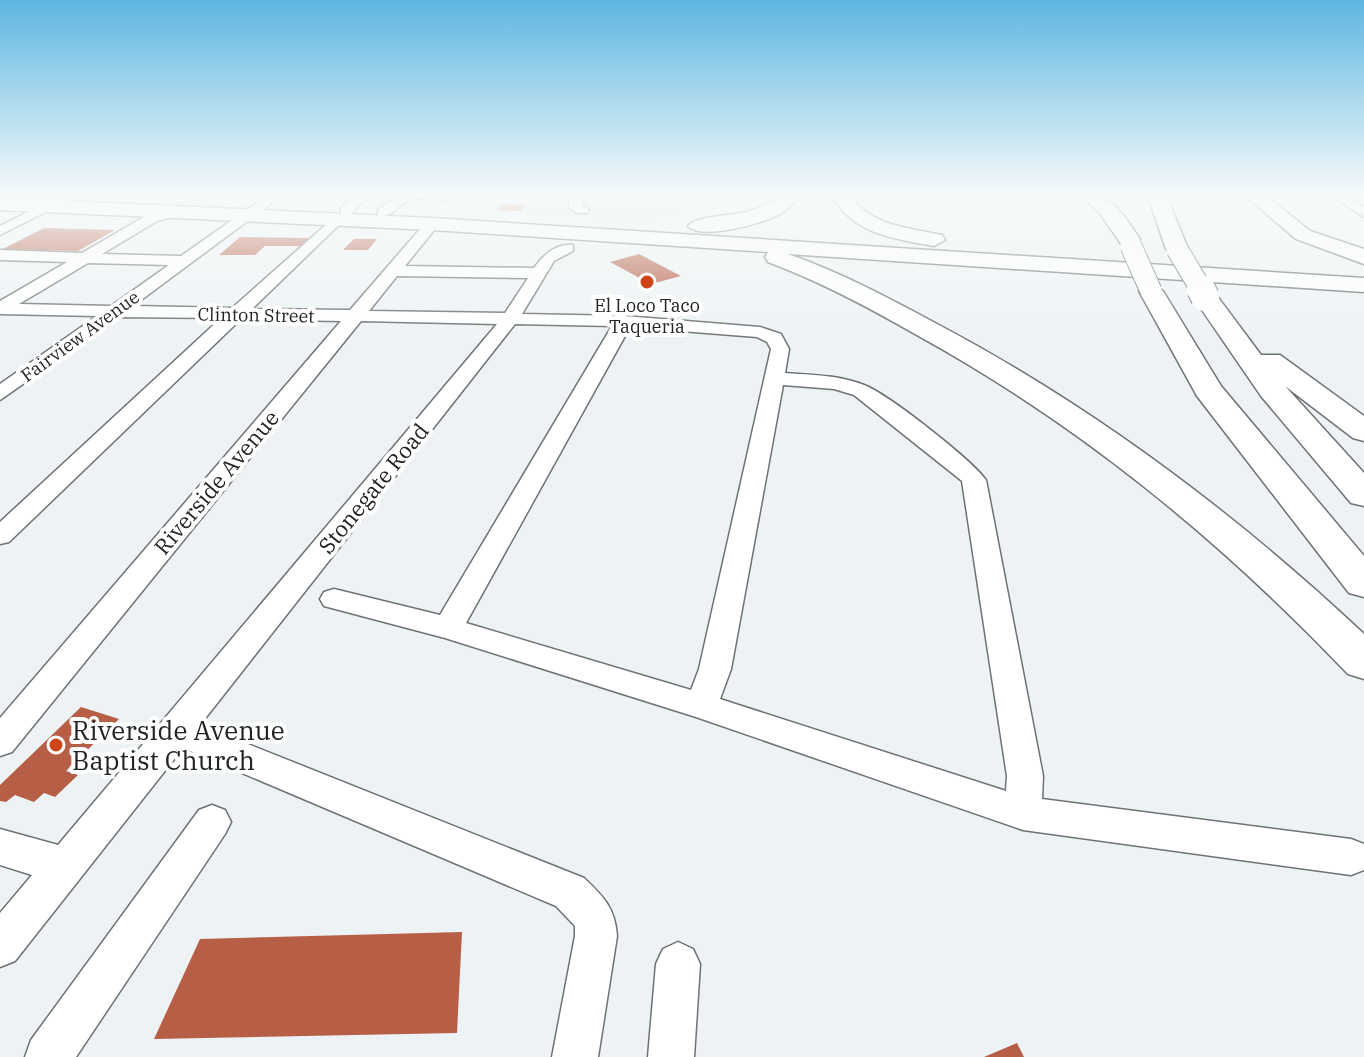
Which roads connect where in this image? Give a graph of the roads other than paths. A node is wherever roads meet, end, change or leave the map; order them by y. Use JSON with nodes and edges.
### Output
{"nodes":[{"id":1,"x":107,"y":243,"type":"edge"},
{"id":2,"x":209,"y":243,"type":"edge"},
{"id":3,"x":310,"y":243,"type":"edge"},
{"id":4,"x":413,"y":243,"type":"edge"},
{"id":5,"x":562,"y":243,"type":"edge"},
{"id":6,"x":719,"y":243,"type":"edge"},
{"id":7,"x":790,"y":243,"type":"edge"},
{"id":8,"x":973,"y":243,"type":"edge"},
{"id":9,"x":1126,"y":243,"type":"edge"},
{"id":10,"x":1129,"y":243,"type":"edge"},
{"id":11,"x":1174,"y":243,"type":"edge"},
{"id":12,"x":1326,"y":243,"type":"edge"},
{"id":13,"x":727,"y":244,"type":"junction"},
{"id":14,"x":799,"y":244,"type":"junction"},
{"id":15,"x":1130,"y":251,"type":"junction"},
{"id":16,"x":0,"y":255,"type":"edge"},
{"id":17,"x":1364,"y":257,"type":"edge"},
{"id":18,"x":85,"y":258,"type":"junction"},
{"id":19,"x":1103,"y":259,"type":"junction"},
{"id":20,"x":185,"y":261,"type":"junction"},
{"id":21,"x":394,"y":267,"type":"junction"},
{"id":22,"x":541,"y":270,"type":"junction"},
{"id":23,"x":1364,"y":275,"type":"edge"},
{"id":24,"x":1364,"y":285,"type":"edge"},
{"id":25,"x":1205,"y":297,"type":"junction"},
{"id":26,"x":1364,"y":304,"type":"edge"},
{"id":27,"x":0,"y":309,"type":"edge"},
{"id":28,"x":115,"y":311,"type":"junction"},
{"id":29,"x":232,"y":314,"type":"junction"},
{"id":30,"x":353,"y":317,"type":"junction"},
{"id":31,"x":511,"y":318,"type":"junction"},
{"id":32,"x":624,"y":321,"type":"junction"},
{"id":33,"x":777,"y":378,"type":"junction"},
{"id":34,"x":0,"y":394,"type":"edge"},
{"id":35,"x":1364,"y":431,"type":"edge"},
{"id":36,"x":1364,"y":495,"type":"edge"},
{"id":37,"x":0,"y":536,"type":"edge"},
{"id":38,"x":1364,"y":583,"type":"edge"},
{"id":39,"x":334,"y":599,"type":"dead end"},
{"id":40,"x":448,"y":628,"type":"junction"},
{"id":41,"x":1364,"y":662,"type":"edge"},
{"id":42,"x":701,"y":706,"type":"junction"},
{"id":43,"x":176,"y":730,"type":"junction"},
{"id":44,"x":0,"y":742,"type":"edge"},
{"id":45,"x":1023,"y":813,"type":"junction"},
{"id":46,"x":212,"y":822,"type":"dead end"},
{"id":47,"x":0,"y":847,"type":"edge"},
{"id":48,"x":1351,"y":857,"type":"dead end"},
{"id":49,"x":66,"y":866,"type":"junction"},
{"id":50,"x":0,"y":946,"type":"edge"},
{"id":51,"x":678,"y":964,"type":"dead end"},
{"id":52,"x":48,"y":1057,"type":"edge"},
{"id":53,"x":575,"y":1057,"type":"edge"},
{"id":54,"x":671,"y":1057,"type":"edge"}],
"edges":[{"from":1,"to":18,"type":"street"},
{"from":2,"to":20,"type":"street","name":"Fairview Avenue"},
{"from":3,"to":29,"type":"street"},
{"from":4,"to":21,"type":"street","name":"Riverside Avenue"},
{"from":5,"to":22,"type":"street","name":"Stonegate Road"},
{"from":6,"to":13,"type":"highway"},
{"from":7,"to":14,"type":"highway"},
{"from":8,"to":19,"type":"highway"},
{"from":9,"to":15,"type":"highway"},
{"from":10,"to":15,"type":"highway"},
{"from":11,"to":25,"type":"highway","bridge":true},
{"from":12,"to":17,"type":"highway"},
{"from":13,"to":14,"type":"highway"},
{"from":13,"to":41,"type":"highway"},
{"from":14,"to":15,"type":"highway"},
{"from":14,"to":19,"type":"highway"},
{"from":15,"to":24,"type":"highway"},
{"from":15,"to":26,"type":"highway"},
{"from":15,"to":38,"type":"highway","bridge":true},
{"from":16,"to":18,"type":"street"},
{"from":18,"to":20,"type":"street"},
{"from":18,"to":27,"type":"street"},
{"from":19,"to":23,"type":"highway"},
{"from":20,"to":28,"type":"street","name":"Fairview Avenue"},
{"from":21,"to":22,"type":"street"},
{"from":21,"to":30,"type":"street","name":"Riverside Avenue"},
{"from":22,"to":31,"type":"street","name":"Stonegate Road"},
{"from":25,"to":35,"type":"highway"},
{"from":25,"to":36,"type":"highway"},
{"from":27,"to":28,"type":"street","name":"Clinton Street"},
{"from":28,"to":29,"type":"street","name":"Clinton Street"},
{"from":28,"to":34,"type":"street","name":"Fairview Avenue"},
{"from":29,"to":30,"type":"street","name":"Clinton Street"},
{"from":29,"to":37,"type":"street"},
{"from":30,"to":31,"type":"street","name":"Clinton Street"},
{"from":30,"to":44,"type":"street","name":"Riverside Avenue"},
{"from":31,"to":32,"type":"street","name":"Clinton Street"},
{"from":31,"to":43,"type":"street","name":"Stonegate Road"},
{"from":32,"to":33,"type":"street","name":"Clinton Street"},
{"from":32,"to":40,"type":"street"},
{"from":33,"to":42,"type":"street"},
{"from":33,"to":45,"type":"street"},
{"from":39,"to":40,"type":"street"},
{"from":40,"to":42,"type":"street"},
{"from":42,"to":45,"type":"street"},
{"from":43,"to":49,"type":"street","name":"Stonegate Road"},
{"from":43,"to":53,"type":"street"},
{"from":45,"to":48,"type":"street"},
{"from":46,"to":52,"type":"street"},
{"from":47,"to":49,"type":"street"},
{"from":49,"to":50,"type":"street","name":"Stonegate Road"},
{"from":51,"to":54,"type":"street"}]}
